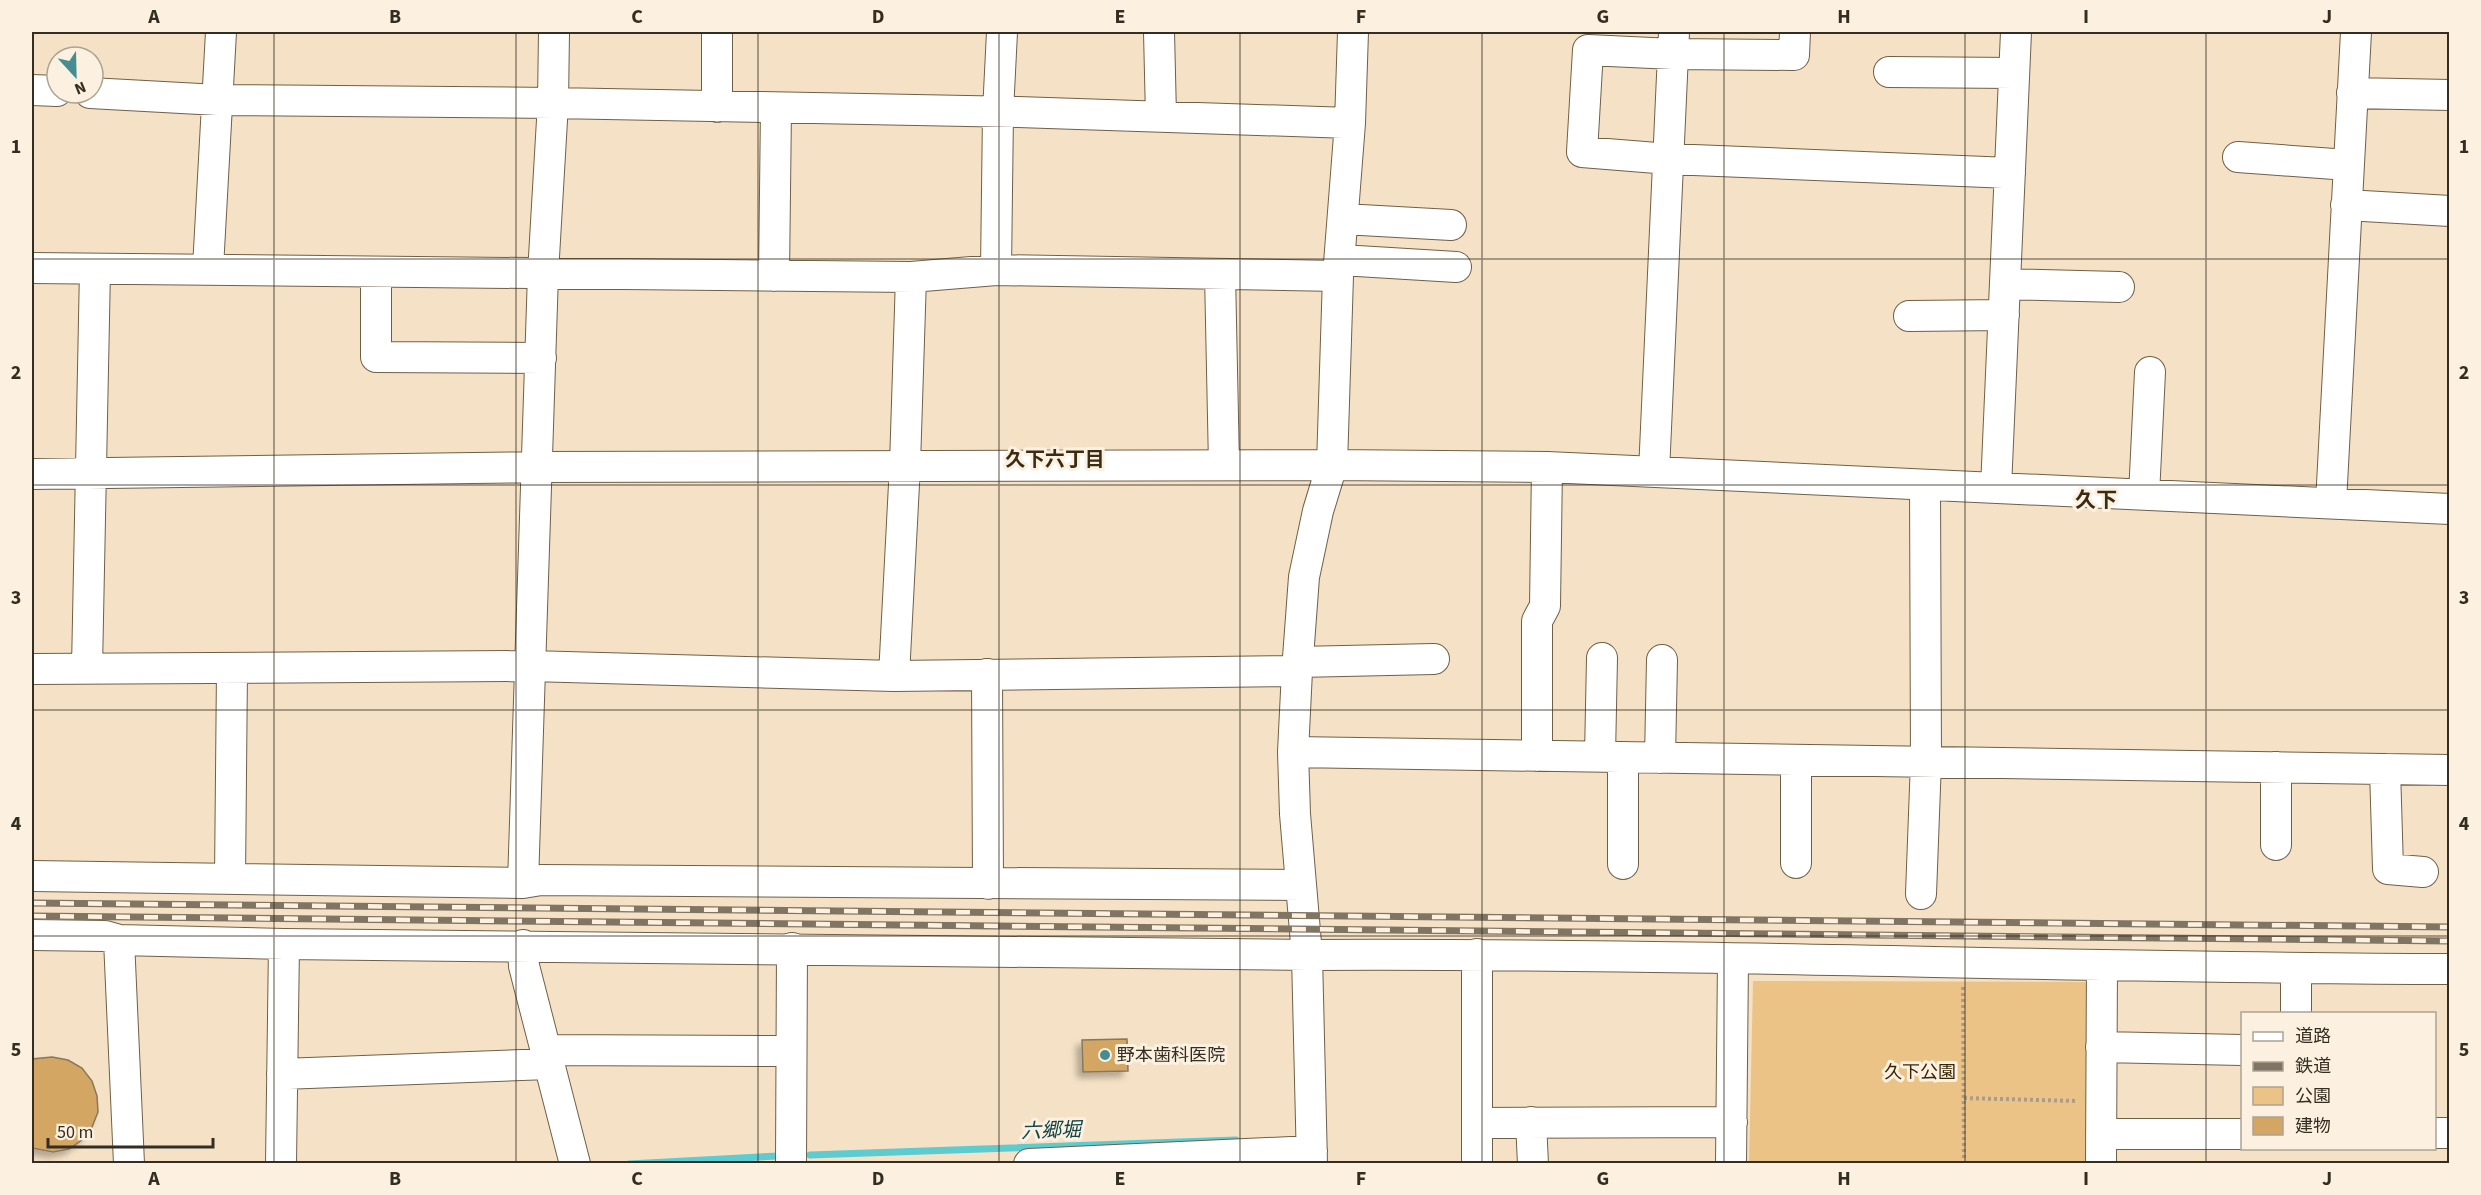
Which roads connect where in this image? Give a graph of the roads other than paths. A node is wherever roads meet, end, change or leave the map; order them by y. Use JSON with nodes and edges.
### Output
{"nodes":[{"id":1,"x":220,"y":32,"type":"edge"},
{"id":2,"x":554,"y":32,"type":"edge"},
{"id":3,"x":717,"y":32,"type":"edge"},
{"id":4,"x":1002,"y":32,"type":"edge"},
{"id":5,"x":1159,"y":32,"type":"edge"},
{"id":6,"x":1353,"y":32,"type":"edge"},
{"id":7,"x":1795,"y":32,"type":"edge"},
{"id":8,"x":2016,"y":32,"type":"edge"},
{"id":9,"x":2356,"y":32,"type":"edge"},
{"id":10,"x":1674,"y":43,"type":"edge"},
{"id":11,"x":1888,"y":72,"type":"dead end"},
{"id":12,"x":2014,"y":73,"type":"junction"},
{"id":13,"x":2352,"y":93,"type":"junction"},
{"id":14,"x":105,"y":94,"type":"edge"},
{"id":15,"x":2450,"y":94,"type":"edge"},
{"id":16,"x":218,"y":100,"type":"junction"},
{"id":17,"x":552,"y":103,"type":"junction"},
{"id":18,"x":717,"y":106,"type":"junction"},
{"id":19,"x":776,"y":108,"type":"junction"},
{"id":20,"x":998,"y":112,"type":"junction"},
{"id":21,"x":1161,"y":116,"type":"junction"},
{"id":22,"x":1350,"y":123,"type":"junction"},
{"id":23,"x":2238,"y":157,"type":"dead end"},
{"id":24,"x":1668,"y":159,"type":"junction"},
{"id":25,"x":2349,"y":165,"type":"junction"},
{"id":26,"x":2010,"y":173,"type":"junction"},
{"id":27,"x":2346,"y":205,"type":"junction"},
{"id":28,"x":2450,"y":211,"type":"edge"},
{"id":29,"x":1343,"y":219,"type":"junction"},
{"id":30,"x":1451,"y":225,"type":"dead end"},
{"id":31,"x":1456,"y":267,"type":"dead end"},
{"id":32,"x":32,"y":268,"type":"edge"},
{"id":33,"x":208,"y":268,"type":"junction"},
{"id":34,"x":1340,"y":268,"type":"junction"},
{"id":35,"x":95,"y":269,"type":"junction"},
{"id":36,"x":996,"y":270,"type":"junction"},
{"id":37,"x":376,"y":272,"type":"junction"},
{"id":38,"x":543,"y":274,"type":"junction"},
{"id":39,"x":1220,"y":274,"type":"junction"},
{"id":40,"x":774,"y":276,"type":"junction"},
{"id":41,"x":910,"y":277,"type":"junction"},
{"id":42,"x":2005,"y":284,"type":"junction"},
{"id":43,"x":2119,"y":287,"type":"dead end"},
{"id":44,"x":2004,"y":315,"type":"junction"},
{"id":45,"x":1909,"y":316,"type":"dead end"},
{"id":46,"x":541,"y":357,"type":"junction"},
{"id":47,"x":2150,"y":372,"type":"dead end"},
{"id":48,"x":905,"y":465,"type":"junction"},
{"id":49,"x":1224,"y":465,"type":"junction"},
{"id":50,"x":1332,"y":465,"type":"junction"},
{"id":51,"x":538,"y":467,"type":"junction"},
{"id":52,"x":1547,"y":467,"type":"junction"},
{"id":53,"x":1654,"y":472,"type":"junction"},
{"id":54,"x":32,"y":474,"type":"edge"},
{"id":55,"x":92,"y":474,"type":"junction"},
{"id":56,"x":1925,"y":485,"type":"junction"},
{"id":57,"x":1996,"y":488,"type":"junction"},
{"id":58,"x":2144,"y":495,"type":"junction"},
{"id":59,"x":2331,"y":503,"type":"junction"},
{"id":60,"x":2450,"y":509,"type":"edge"},
{"id":61,"x":1602,"y":658,"type":"dead end"},
{"id":62,"x":1434,"y":659,"type":"dead end"},
{"id":63,"x":1662,"y":660,"type":"dead end"},
{"id":64,"x":530,"y":666,"type":"junction"},
{"id":65,"x":1297,"y":667,"type":"junction"},
{"id":66,"x":87,"y":668,"type":"junction"},
{"id":67,"x":32,"y":669,"type":"edge"},
{"id":68,"x":232,"y":669,"type":"junction"},
{"id":69,"x":987,"y":674,"type":"junction"},
{"id":70,"x":894,"y":675,"type":"junction"},
{"id":71,"x":1293,"y":752,"type":"junction"},
{"id":72,"x":1537,"y":756,"type":"junction"},
{"id":73,"x":1611,"y":757,"type":"junction"},
{"id":74,"x":1660,"y":758,"type":"junction"},
{"id":75,"x":1796,"y":760,"type":"junction"},
{"id":76,"x":1926,"y":761,"type":"junction"},
{"id":77,"x":2276,"y":767,"type":"junction"},
{"id":78,"x":2385,"y":769,"type":"junction"},
{"id":79,"x":2450,"y":770,"type":"edge"},
{"id":80,"x":2276,"y":845,"type":"dead end"},
{"id":81,"x":1796,"y":863,"type":"dead end"},
{"id":82,"x":1623,"y":864,"type":"dead end"},
{"id":83,"x":2424,"y":872,"type":"dead end"},
{"id":84,"x":32,"y":876,"type":"edge"},
{"id":85,"x":230,"y":879,"type":"junction"},
{"id":86,"x":523,"y":883,"type":"junction"},
{"id":87,"x":988,"y":884,"type":"junction"},
{"id":88,"x":1301,"y":885,"type":"junction"},
{"id":89,"x":1921,"y":894,"type":"dead end"},
{"id":90,"x":32,"y":935,"type":"edge"},
{"id":91,"x":119,"y":940,"type":"junction"},
{"id":92,"x":284,"y":944,"type":"junction"},
{"id":93,"x":523,"y":945,"type":"junction"},
{"id":94,"x":792,"y":948,"type":"junction"},
{"id":95,"x":1477,"y":954,"type":"junction"},
{"id":96,"x":1307,"y":955,"type":"junction"},
{"id":97,"x":1732,"y":959,"type":"junction"},
{"id":98,"x":2102,"y":965,"type":"junction"},
{"id":99,"x":2296,"y":968,"type":"junction"},
{"id":100,"x":2450,"y":969,"type":"edge"},
{"id":101,"x":2296,"y":1012,"type":"edge"},
{"id":102,"x":2101,"y":1047,"type":"junction"},
{"id":103,"x":2241,"y":1050,"type":"edge"},
{"id":104,"x":791,"y":1051,"type":"junction"},
{"id":105,"x":547,"y":1057,"type":"junction"},
{"id":106,"x":282,"y":1074,"type":"junction"},
{"id":107,"x":1531,"y":1122,"type":"junction"},
{"id":108,"x":1732,"y":1122,"type":"junction"},
{"id":109,"x":1478,"y":1123,"type":"junction"},
{"id":110,"x":2101,"y":1134,"type":"junction"},
{"id":111,"x":2241,"y":1134,"type":"edge"},
{"id":112,"x":1312,"y":1157,"type":"edge"},
{"id":113,"x":1147,"y":1161,"type":"edge"},
{"id":114,"x":129,"y":1164,"type":"edge"},
{"id":115,"x":281,"y":1164,"type":"edge"},
{"id":116,"x":575,"y":1164,"type":"edge"},
{"id":117,"x":790,"y":1164,"type":"edge"},
{"id":118,"x":1029,"y":1164,"type":"edge"},
{"id":119,"x":1478,"y":1164,"type":"edge"},
{"id":120,"x":1533,"y":1164,"type":"edge"},
{"id":121,"x":1731,"y":1164,"type":"edge"},
{"id":122,"x":2101,"y":1164,"type":"edge"}],
"edges":[{"from":1,"to":16,"type":"street"},
{"from":2,"to":17,"type":"street"},
{"from":3,"to":18,"type":"street"},
{"from":4,"to":20,"type":"street"},
{"from":5,"to":21,"type":"street"},
{"from":6,"to":22,"type":"street"},
{"from":7,"to":10,"type":"street"},
{"from":8,"to":12,"type":"street"},
{"from":9,"to":13,"type":"street"},
{"from":10,"to":24,"type":"street"},
{"from":10,"to":24,"type":"street"},
{"from":11,"to":12,"type":"street"},
{"from":12,"to":26,"type":"street"},
{"from":13,"to":15,"type":"street"},
{"from":13,"to":25,"type":"street"},
{"from":14,"to":16,"type":"street"},
{"from":16,"to":17,"type":"street"},
{"from":16,"to":33,"type":"street"},
{"from":17,"to":18,"type":"street"},
{"from":17,"to":38,"type":"street"},
{"from":18,"to":19,"type":"street"},
{"from":19,"to":20,"type":"street"},
{"from":19,"to":40,"type":"street"},
{"from":20,"to":21,"type":"street"},
{"from":20,"to":36,"type":"street"},
{"from":21,"to":22,"type":"street"},
{"from":22,"to":29,"type":"street"},
{"from":23,"to":25,"type":"street"},
{"from":24,"to":26,"type":"street"},
{"from":24,"to":53,"type":"street"},
{"from":25,"to":27,"type":"street"},
{"from":26,"to":42,"type":"street"},
{"from":27,"to":28,"type":"street"},
{"from":27,"to":59,"type":"street"},
{"from":29,"to":30,"type":"street"},
{"from":29,"to":34,"type":"street"},
{"from":31,"to":34,"type":"street"},
{"from":32,"to":35,"type":"street"},
{"from":33,"to":35,"type":"street"},
{"from":33,"to":37,"type":"street"},
{"from":34,"to":39,"type":"street"},
{"from":34,"to":50,"type":"street"},
{"from":35,"to":55,"type":"street"},
{"from":36,"to":39,"type":"street"},
{"from":36,"to":41,"type":"street"},
{"from":37,"to":38,"type":"street"},
{"from":37,"to":46,"type":"street"},
{"from":38,"to":40,"type":"street"},
{"from":38,"to":46,"type":"street"},
{"from":39,"to":49,"type":"street"},
{"from":40,"to":41,"type":"street"},
{"from":41,"to":48,"type":"street"},
{"from":42,"to":43,"type":"street"},
{"from":42,"to":44,"type":"street"},
{"from":44,"to":45,"type":"street"},
{"from":44,"to":57,"type":"street"},
{"from":46,"to":51,"type":"street"},
{"from":47,"to":58,"type":"street"},
{"from":48,"to":49,"type":"street"},
{"from":48,"to":51,"type":"street"},
{"from":48,"to":70,"type":"street"},
{"from":49,"to":50,"type":"street"},
{"from":50,"to":52,"type":"street"},
{"from":50,"to":65,"type":"street"},
{"from":51,"to":55,"type":"street"},
{"from":51,"to":64,"type":"street"},
{"from":52,"to":53,"type":"street"},
{"from":52,"to":72,"type":"street"},
{"from":53,"to":56,"type":"street"},
{"from":54,"to":55,"type":"street"},
{"from":55,"to":66,"type":"street"},
{"from":56,"to":57,"type":"street"},
{"from":56,"to":76,"type":"street"},
{"from":57,"to":58,"type":"street"},
{"from":58,"to":59,"type":"street"},
{"from":59,"to":60,"type":"street"},
{"from":61,"to":73,"type":"street"},
{"from":62,"to":65,"type":"street"},
{"from":63,"to":74,"type":"street"},
{"from":64,"to":68,"type":"street"},
{"from":64,"to":70,"type":"street"},
{"from":64,"to":86,"type":"street"},
{"from":65,"to":69,"type":"street"},
{"from":65,"to":71,"type":"street"},
{"from":66,"to":67,"type":"street"},
{"from":66,"to":68,"type":"street"},
{"from":68,"to":85,"type":"street"},
{"from":69,"to":70,"type":"street"},
{"from":69,"to":87,"type":"street"},
{"from":71,"to":72,"type":"street"},
{"from":71,"to":88,"type":"street"},
{"from":72,"to":73,"type":"street"},
{"from":73,"to":74,"type":"street"},
{"from":73,"to":82,"type":"street"},
{"from":74,"to":75,"type":"street"},
{"from":75,"to":76,"type":"street"},
{"from":75,"to":81,"type":"street"},
{"from":76,"to":77,"type":"street"},
{"from":76,"to":89,"type":"street"},
{"from":77,"to":78,"type":"street"},
{"from":77,"to":80,"type":"street"},
{"from":78,"to":79,"type":"street"},
{"from":78,"to":83,"type":"street"},
{"from":84,"to":85,"type":"street"},
{"from":85,"to":86,"type":"street"},
{"from":86,"to":87,"type":"street"},
{"from":87,"to":88,"type":"street"},
{"from":88,"to":96,"type":"street"},
{"from":90,"to":91,"type":"street"},
{"from":91,"to":92,"type":"street"},
{"from":91,"to":114,"type":"street"},
{"from":92,"to":93,"type":"street"},
{"from":92,"to":106,"type":"street"},
{"from":93,"to":94,"type":"street"},
{"from":93,"to":105,"type":"street"},
{"from":94,"to":96,"type":"street"},
{"from":94,"to":104,"type":"street"},
{"from":95,"to":96,"type":"street"},
{"from":95,"to":97,"type":"street"},
{"from":95,"to":109,"type":"street"},
{"from":96,"to":112,"type":"street"},
{"from":97,"to":98,"type":"street"},
{"from":97,"to":108,"type":"street"},
{"from":98,"to":99,"type":"street"},
{"from":98,"to":102,"type":"street"},
{"from":99,"to":100,"type":"street"},
{"from":99,"to":101,"type":"street"},
{"from":102,"to":103,"type":"street"},
{"from":102,"to":110,"type":"street"},
{"from":104,"to":105,"type":"street"},
{"from":104,"to":117,"type":"street"},
{"from":105,"to":106,"type":"street"},
{"from":105,"to":116,"type":"street"},
{"from":106,"to":115,"type":"street"},
{"from":107,"to":108,"type":"street"},
{"from":107,"to":109,"type":"street"},
{"from":107,"to":120,"type":"street"},
{"from":108,"to":121,"type":"street"},
{"from":109,"to":119,"type":"street"},
{"from":110,"to":111,"type":"street"},
{"from":110,"to":122,"type":"street"},
{"from":112,"to":113,"type":"street"},
{"from":113,"to":118,"type":"street"}]}
